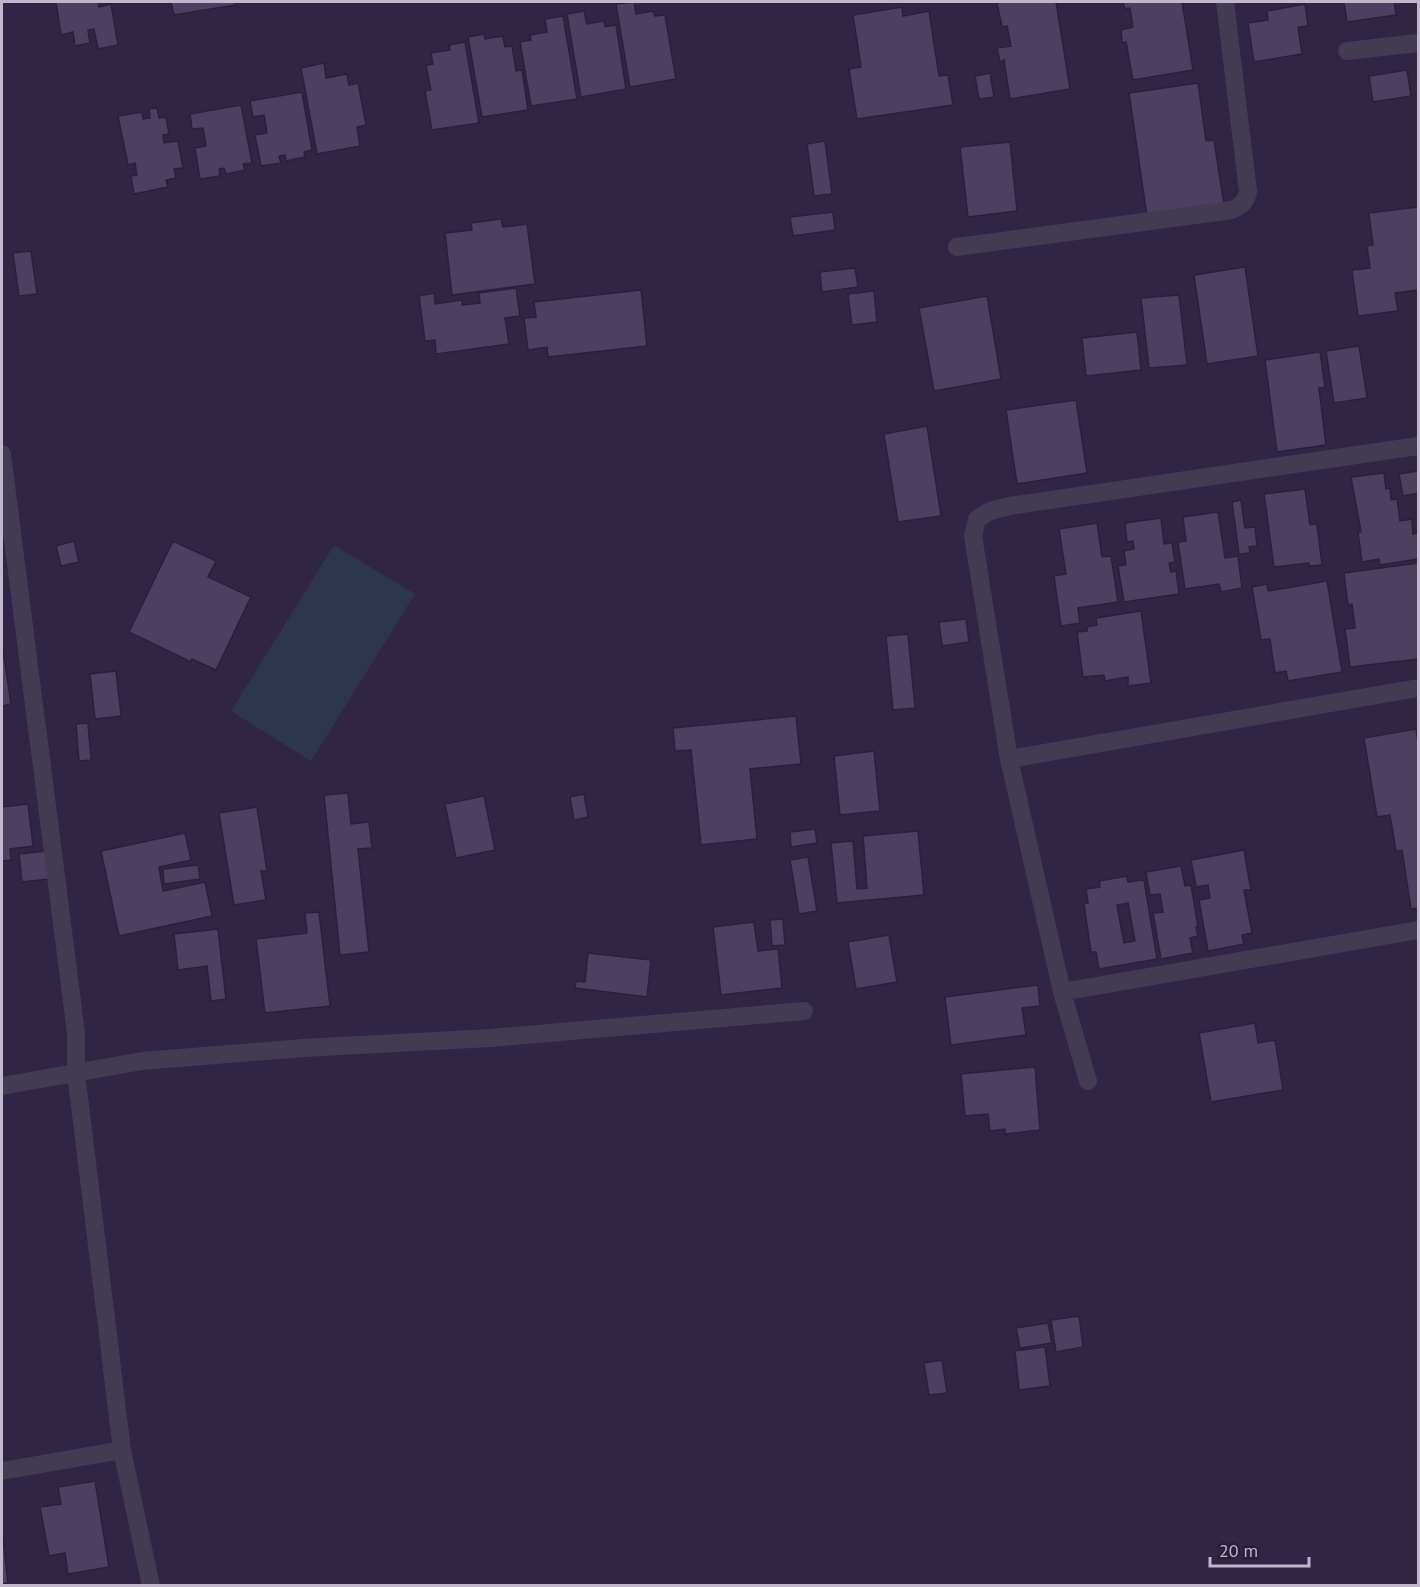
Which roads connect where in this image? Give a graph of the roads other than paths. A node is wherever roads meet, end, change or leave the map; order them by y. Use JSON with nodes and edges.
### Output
{"nodes":[{"id":1,"x":1225,"y":2,"type":"edge"},
{"id":2,"x":1419,"y":43,"type":"edge"},
{"id":3,"x":1347,"y":51,"type":"dead end"},
{"id":4,"x":957,"y":247,"type":"dead end"},
{"id":5,"x":1419,"y":446,"type":"edge"},
{"id":6,"x":2,"y":454,"type":"edge"},
{"id":7,"x":1419,"y":688,"type":"edge"},
{"id":8,"x":1009,"y":759,"type":"junction"},
{"id":9,"x":1419,"y":930,"type":"edge"},
{"id":10,"x":1062,"y":992,"type":"junction"},
{"id":11,"x":804,"y":1011,"type":"dead end"},
{"id":12,"x":102,"y":1069,"type":"junction"},
{"id":13,"x":76,"y":1073,"type":"junction"},
{"id":14,"x":1088,"y":1081,"type":"dead end"},
{"id":15,"x":2,"y":1086,"type":"edge"},
{"id":16,"x":80,"y":1106,"type":"junction"},
{"id":17,"x":122,"y":1450,"type":"junction"},
{"id":18,"x":2,"y":1471,"type":"edge"},
{"id":19,"x":151,"y":1586,"type":"edge"}],
"edges":[{"from":1,"to":4,"type":"street"},
{"from":2,"to":3,"type":"street"},
{"from":5,"to":8,"type":"street"},
{"from":6,"to":13,"type":"street"},
{"from":7,"to":8,"type":"street"},
{"from":8,"to":10,"type":"street"},
{"from":9,"to":10,"type":"street"},
{"from":10,"to":14,"type":"street"},
{"from":11,"to":12,"type":"street"},
{"from":12,"to":13,"type":"street"},
{"from":12,"to":16,"type":"street"},
{"from":13,"to":15,"type":"street"},
{"from":13,"to":16,"type":"street"},
{"from":16,"to":17,"type":"street"},
{"from":17,"to":18,"type":"street"},
{"from":17,"to":19,"type":"street"}]}
